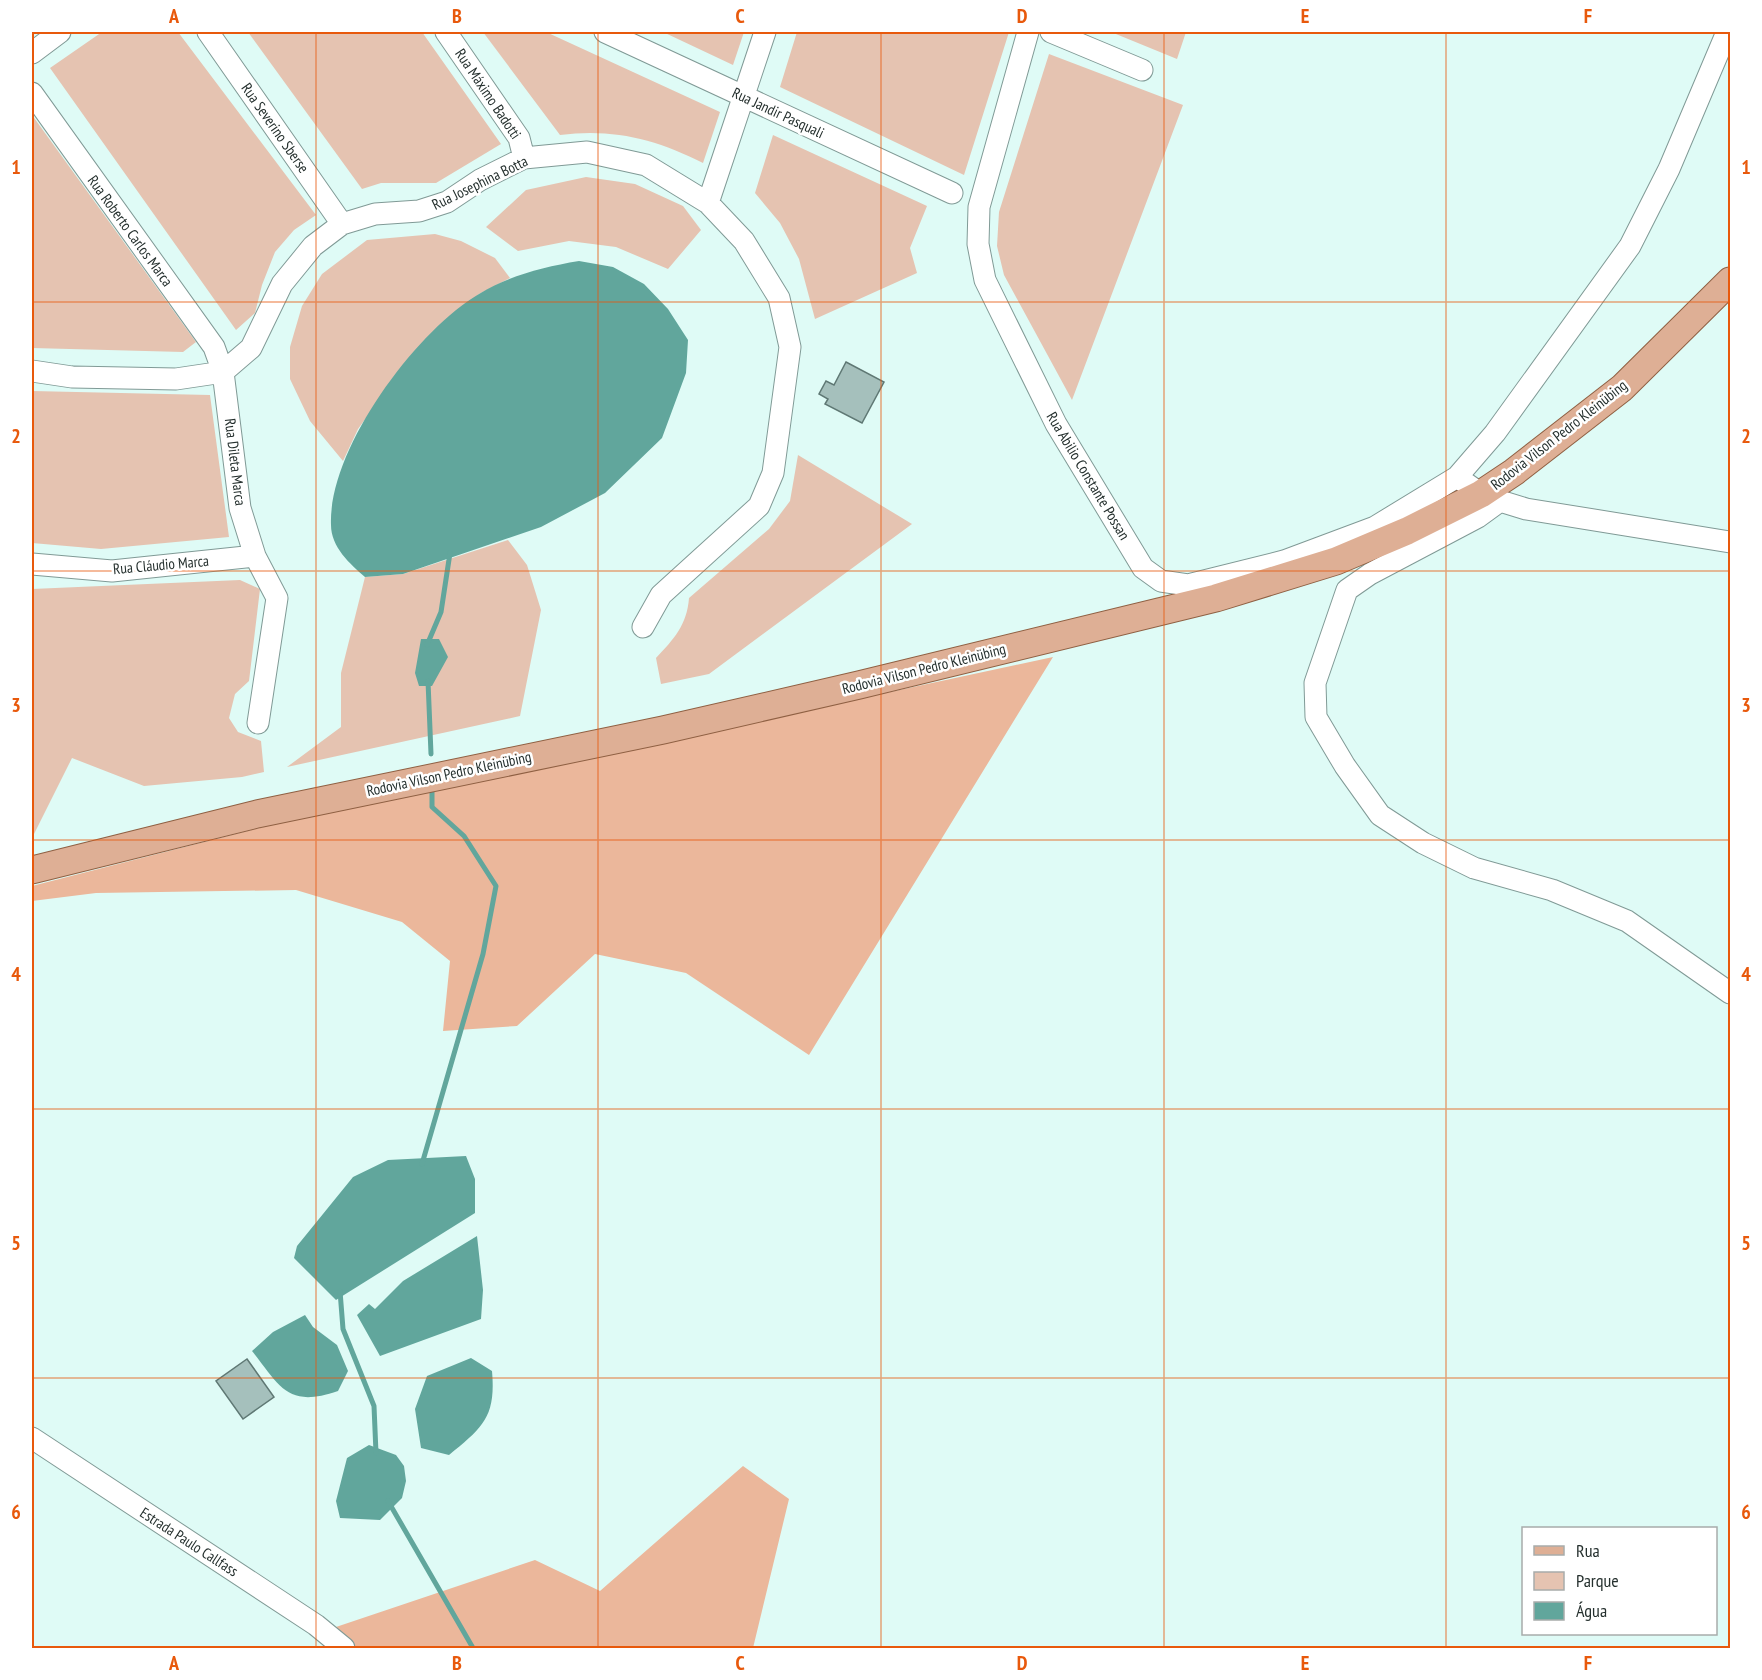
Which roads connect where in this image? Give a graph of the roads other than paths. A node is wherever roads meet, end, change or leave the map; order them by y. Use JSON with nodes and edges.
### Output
{"nodes":[{"id":1,"x":60,"y":32,"type":"edge"},
{"id":2,"x":208,"y":32,"type":"edge"},
{"id":3,"x":446,"y":32,"type":"edge"},
{"id":4,"x":605,"y":32,"type":"edge"},
{"id":5,"x":765,"y":32,"type":"edge"},
{"id":6,"x":1028,"y":32,"type":"edge"},
{"id":7,"x":1052,"y":32,"type":"edge"},
{"id":8,"x":1727,"y":32,"type":"edge"},
{"id":9,"x":32,"y":53,"type":"edge"},
{"id":10,"x":1142,"y":70,"type":"dead end"},
{"id":11,"x":32,"y":93,"type":"edge"},
{"id":12,"x":743,"y":97,"type":"junction"},
{"id":13,"x":524,"y":158,"type":"junction"},
{"id":14,"x":952,"y":193,"type":"dead end"},
{"id":15,"x":708,"y":203,"type":"junction"},
{"id":16,"x":342,"y":224,"type":"junction"},
{"id":17,"x":1731,"y":281,"type":"edge"},
{"id":18,"x":32,"y":371,"type":"edge"},
{"id":19,"x":224,"y":372,"type":"junction"},
{"id":20,"x":1457,"y":477,"type":"junction"},
{"id":21,"x":1490,"y":497,"type":"junction"},
{"id":22,"x":1731,"y":542,"type":"edge"},
{"id":23,"x":255,"y":555,"type":"junction"},
{"id":24,"x":32,"y":564,"type":"edge"},
{"id":25,"x":643,"y":627,"type":"dead end"},
{"id":26,"x":258,"y":723,"type":"dead end"},
{"id":27,"x":32,"y":870,"type":"edge"},
{"id":28,"x":1731,"y":993,"type":"edge"},
{"id":29,"x":32,"y":1438,"type":"edge"},
{"id":30,"x":344,"y":1648,"type":"edge"}],
"edges":[{"from":1,"to":9,"type":"street"},
{"from":2,"to":16,"type":"street","name":"Rua Severino Sberse"},
{"from":3,"to":13,"type":"street","name":"Rua Máximo Badotti"},
{"from":4,"to":12,"type":"street","name":"Rua Jandir Pasquali"},
{"from":5,"to":12,"type":"street"},
{"from":6,"to":20,"type":"street","name":"Rua Abilio Constante Possan"},
{"from":7,"to":10,"type":"street"},
{"from":8,"to":20,"type":"street","name":"Rua Abilio Constante Possan"},
{"from":11,"to":19,"type":"street","name":"Rua Roberto Carlos Marca"},
{"from":12,"to":14,"type":"street","name":"Rua Jandir Pasquali"},
{"from":12,"to":15,"type":"street"},
{"from":13,"to":15,"type":"street","name":"Rua Josephina Botta"},
{"from":13,"to":16,"type":"street","name":"Rua Josephina Botta"},
{"from":15,"to":25,"type":"street","name":"Rua Josephina Botta"},
{"from":16,"to":19,"type":"street","name":"Rua Josephina Botta"},
{"from":17,"to":21,"type":"main road","name":"Rodovia Vilson Pedro Kleinübing"},
{"from":18,"to":19,"type":"street"},
{"from":19,"to":23,"type":"street","name":"Rua Dileta Marca"},
{"from":20,"to":21,"type":"street"},
{"from":21,"to":22,"type":"street"},
{"from":21,"to":27,"type":"main road","name":"Rodovia Vilson Pedro Kleinübing"},
{"from":21,"to":28,"type":"street"},
{"from":23,"to":24,"type":"street","name":"Rua Cláudio Marca"},
{"from":23,"to":26,"type":"street","name":"Rua Dileta Marca"},
{"from":29,"to":30,"type":"street","name":"Estrada Paulo Callfass"}]}
